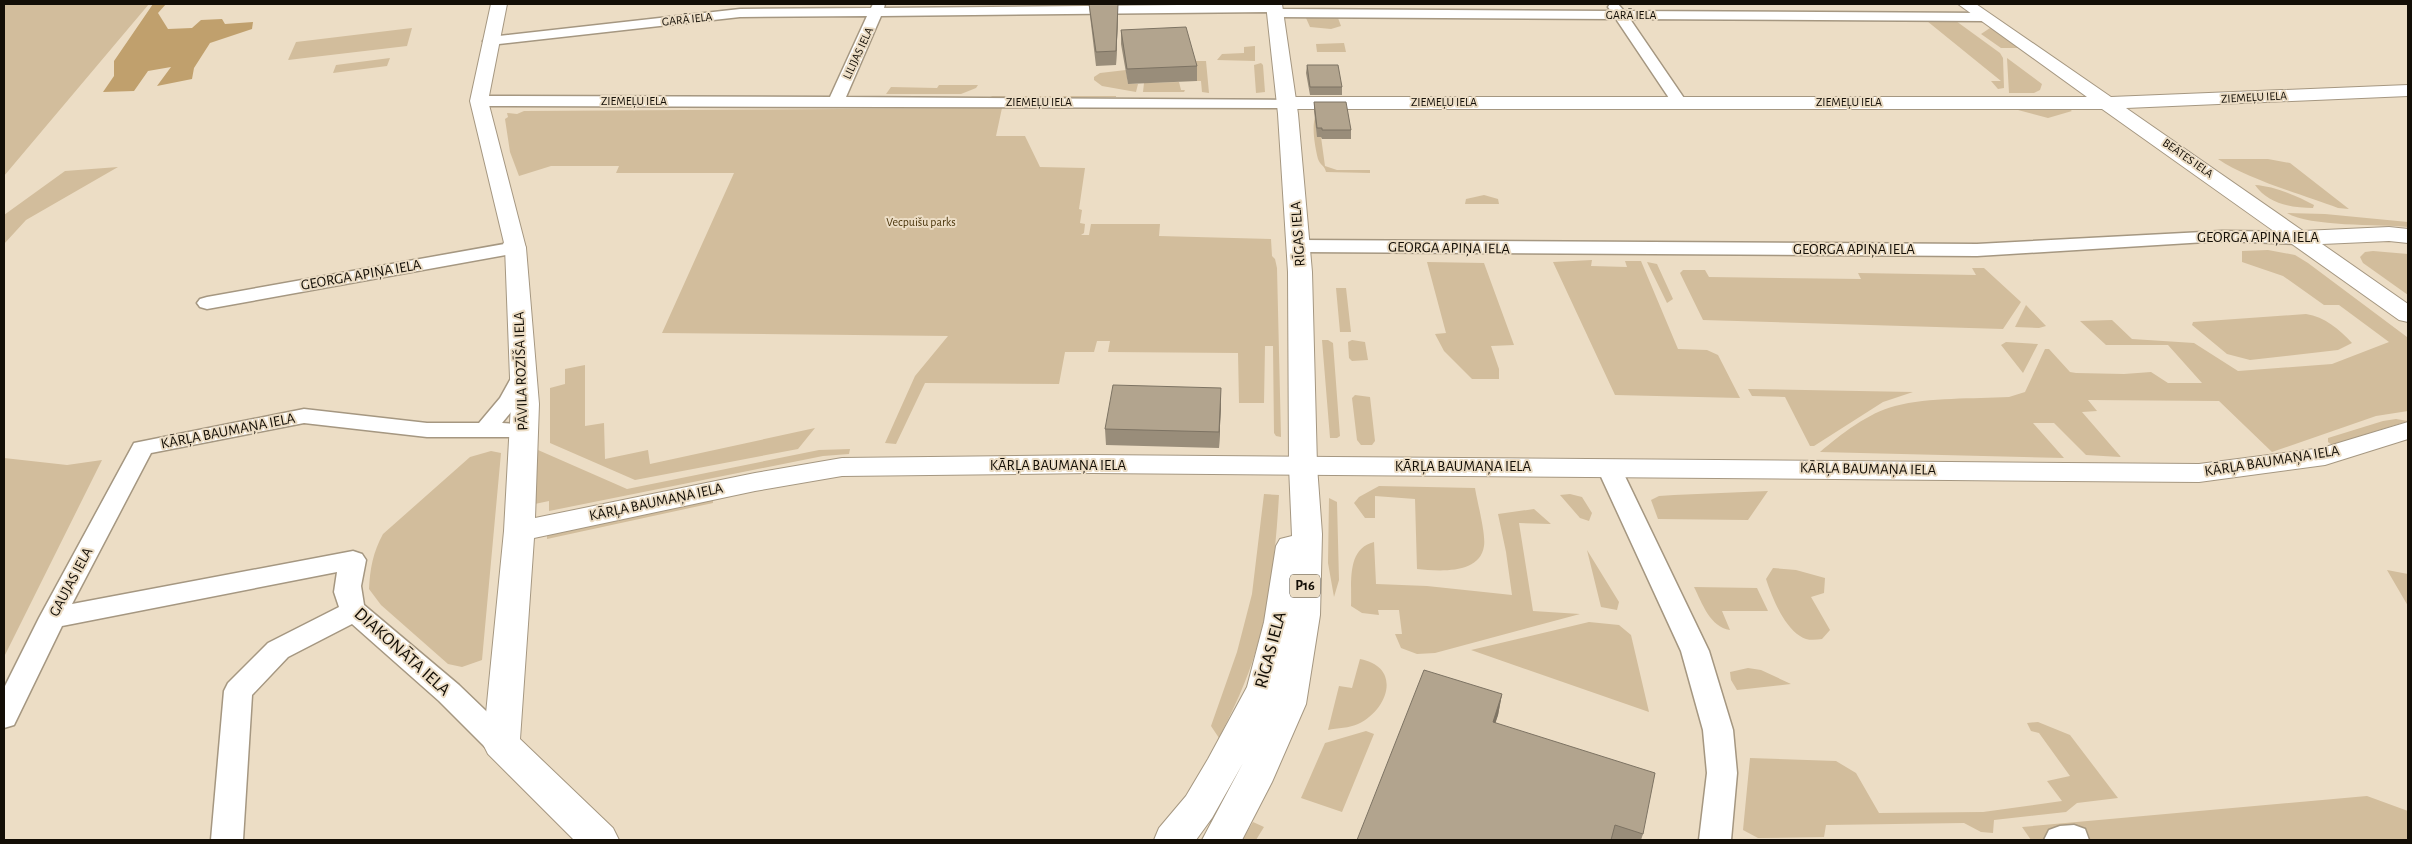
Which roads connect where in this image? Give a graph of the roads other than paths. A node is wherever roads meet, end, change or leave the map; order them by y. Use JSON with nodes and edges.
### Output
{"nodes":[{"id":1,"x":499,"y":4,"type":"edge"},
{"id":2,"x":1692,"y":4,"type":"edge"},
{"id":3,"x":1966,"y":4,"type":"edge"},
{"id":4,"x":878,"y":7,"type":"edge"},
{"id":5,"x":1275,"y":8,"type":"edge"},
{"id":6,"x":1446,"y":8,"type":"edge"},
{"id":7,"x":1549,"y":9,"type":"edge"},
{"id":8,"x":1616,"y":10,"type":"edge"},
{"id":9,"x":1701,"y":16,"type":"junction"},
{"id":10,"x":1985,"y":18,"type":"junction"},
{"id":11,"x":490,"y":41,"type":"junction"},
{"id":12,"x":2408,"y":90,"type":"edge"},
{"id":13,"x":479,"y":101,"type":"junction"},
{"id":14,"x":1678,"y":101,"type":"junction"},
{"id":15,"x":834,"y":102,"type":"junction"},
{"id":16,"x":1287,"y":103,"type":"junction"},
{"id":17,"x":2109,"y":103,"type":"junction"},
{"id":18,"x":2408,"y":236,"type":"edge"},
{"id":19,"x":2301,"y":238,"type":"junction"},
{"id":20,"x":514,"y":246,"type":"junction"},
{"id":21,"x":1298,"y":246,"type":"junction"},
{"id":22,"x":207,"y":303,"type":"dead end"},
{"id":23,"x":2408,"y":315,"type":"edge"},
{"id":24,"x":523,"y":376,"type":"junction"},
{"id":25,"x":523,"y":430,"type":"junction"},
{"id":26,"x":2408,"y":430,"type":"edge"},
{"id":27,"x":484,"y":431,"type":"junction"},
{"id":28,"x":142,"y":448,"type":"joint"},
{"id":29,"x":1303,"y":466,"type":"junction"},
{"id":30,"x":1609,"y":468,"type":"junction"},
{"id":31,"x":519,"y":531,"type":"junction"},
{"id":32,"x":354,"y":611,"type":"junction"},
{"id":33,"x":52,"y":618,"type":"junction"},
{"id":34,"x":4,"y":717,"type":"edge"},
{"id":35,"x":502,"y":744,"type":"junction"},
{"id":36,"x":227,"y":840,"type":"edge"},
{"id":37,"x":599,"y":840,"type":"edge"},
{"id":38,"x":1173,"y":840,"type":"edge"},
{"id":39,"x":1222,"y":840,"type":"edge"},
{"id":40,"x":1715,"y":840,"type":"edge"}],
"edges":[{"from":1,"to":11,"type":"street","name":"PĀVILA ROZĪŠA IELA"},
{"from":2,"to":9,"type":"street"},
{"from":3,"to":10,"type":"street","name":"BEĀTES IELA"},
{"from":4,"to":5,"type":"street","name":"GARĀ IELA"},
{"from":4,"to":11,"type":"street","name":"GARĀ IELA"},
{"from":4,"to":15,"type":"street","name":"LILIJAS IELA"},
{"from":5,"to":6,"type":"street","name":"GARĀ IELA"},
{"from":5,"to":16,"type":"street","name":"RĪGAS IELA","number":"P16"},
{"from":6,"to":7,"type":"street","name":"GARĀ IELA"},
{"from":7,"to":8,"type":"street","name":"GARĀ IELA"},
{"from":8,"to":9,"type":"street","name":"GARĀ IELA"},
{"from":8,"to":14,"type":"street"},
{"from":9,"to":10,"type":"street","name":"GARĀ IELA"},
{"from":10,"to":17,"type":"street","name":"BEĀTES IELA"},
{"from":11,"to":13,"type":"street","name":"PĀVILA ROZĪŠA IELA"},
{"from":12,"to":17,"type":"street","name":"ZIEMEĻU IELA"},
{"from":13,"to":15,"type":"street","name":"ZIEMEĻU IELA"},
{"from":13,"to":20,"type":"street","name":"PĀVILA ROZĪŠA IELA"},
{"from":14,"to":16,"type":"street","name":"ZIEMEĻU IELA"},
{"from":14,"to":17,"type":"street","name":"ZIEMEĻU IELA"},
{"from":15,"to":16,"type":"street","name":"ZIEMEĻU IELA"},
{"from":16,"to":21,"type":"street","name":"RĪGAS IELA","number":"P16"},
{"from":17,"to":19,"type":"street","name":"BEĀTES IELA"},
{"from":18,"to":19,"type":"street","name":"GEORGA APIŅA IELA"},
{"from":19,"to":21,"type":"street","name":"GEORGA APIŅA IELA"},
{"from":19,"to":23,"type":"street","name":"BEĀTES IELA"},
{"from":20,"to":22,"type":"street","name":"GEORGA APIŅA IELA"},
{"from":20,"to":24,"type":"street","name":"PĀVILA ROZĪŠA IELA"},
{"from":21,"to":29,"type":"street","name":"RĪGAS IELA","number":"P16"},
{"from":24,"to":25,"type":"street","name":"PĀVILA ROZĪŠA IELA"},
{"from":24,"to":27,"type":"street"},
{"from":25,"to":27,"type":"street","name":"KĀRĻA BAUMAŅA IELA"},
{"from":25,"to":31,"type":"street","name":"PĀVILA ROZĪŠA IELA"},
{"from":26,"to":30,"type":"street","name":"KĀRĻA BAUMAŅA IELA"},
{"from":27,"to":28,"type":"street","name":"KĀRĻA BAUMAŅA IELA"},
{"from":28,"to":33,"type":"street","name":"GAUJAS IELA"},
{"from":29,"to":30,"type":"street","name":"KĀRĻA BAUMAŅA IELA"},
{"from":29,"to":31,"type":"street","name":"KĀRĻA BAUMAŅA IELA"},
{"from":29,"to":38,"type":"street","name":"RĪGAS IELA","number":"P16"},
{"from":29,"to":39,"type":"street","name":"RĪGAS IELA","number":"P16"},
{"from":30,"to":40,"type":"street"},
{"from":31,"to":35,"type":"street","name":"PĀVILA ROZĪŠA IELA"},
{"from":32,"to":33,"type":"street","name":"DIAKONĀTA IELA"},
{"from":32,"to":35,"type":"street","name":"DIAKONĀTA IELA"},
{"from":32,"to":36,"type":"street"},
{"from":33,"to":34,"type":"street","name":"GAUJAS IELA"},
{"from":35,"to":37,"type":"street","name":"DIAKONĀTA IELA"}]}
